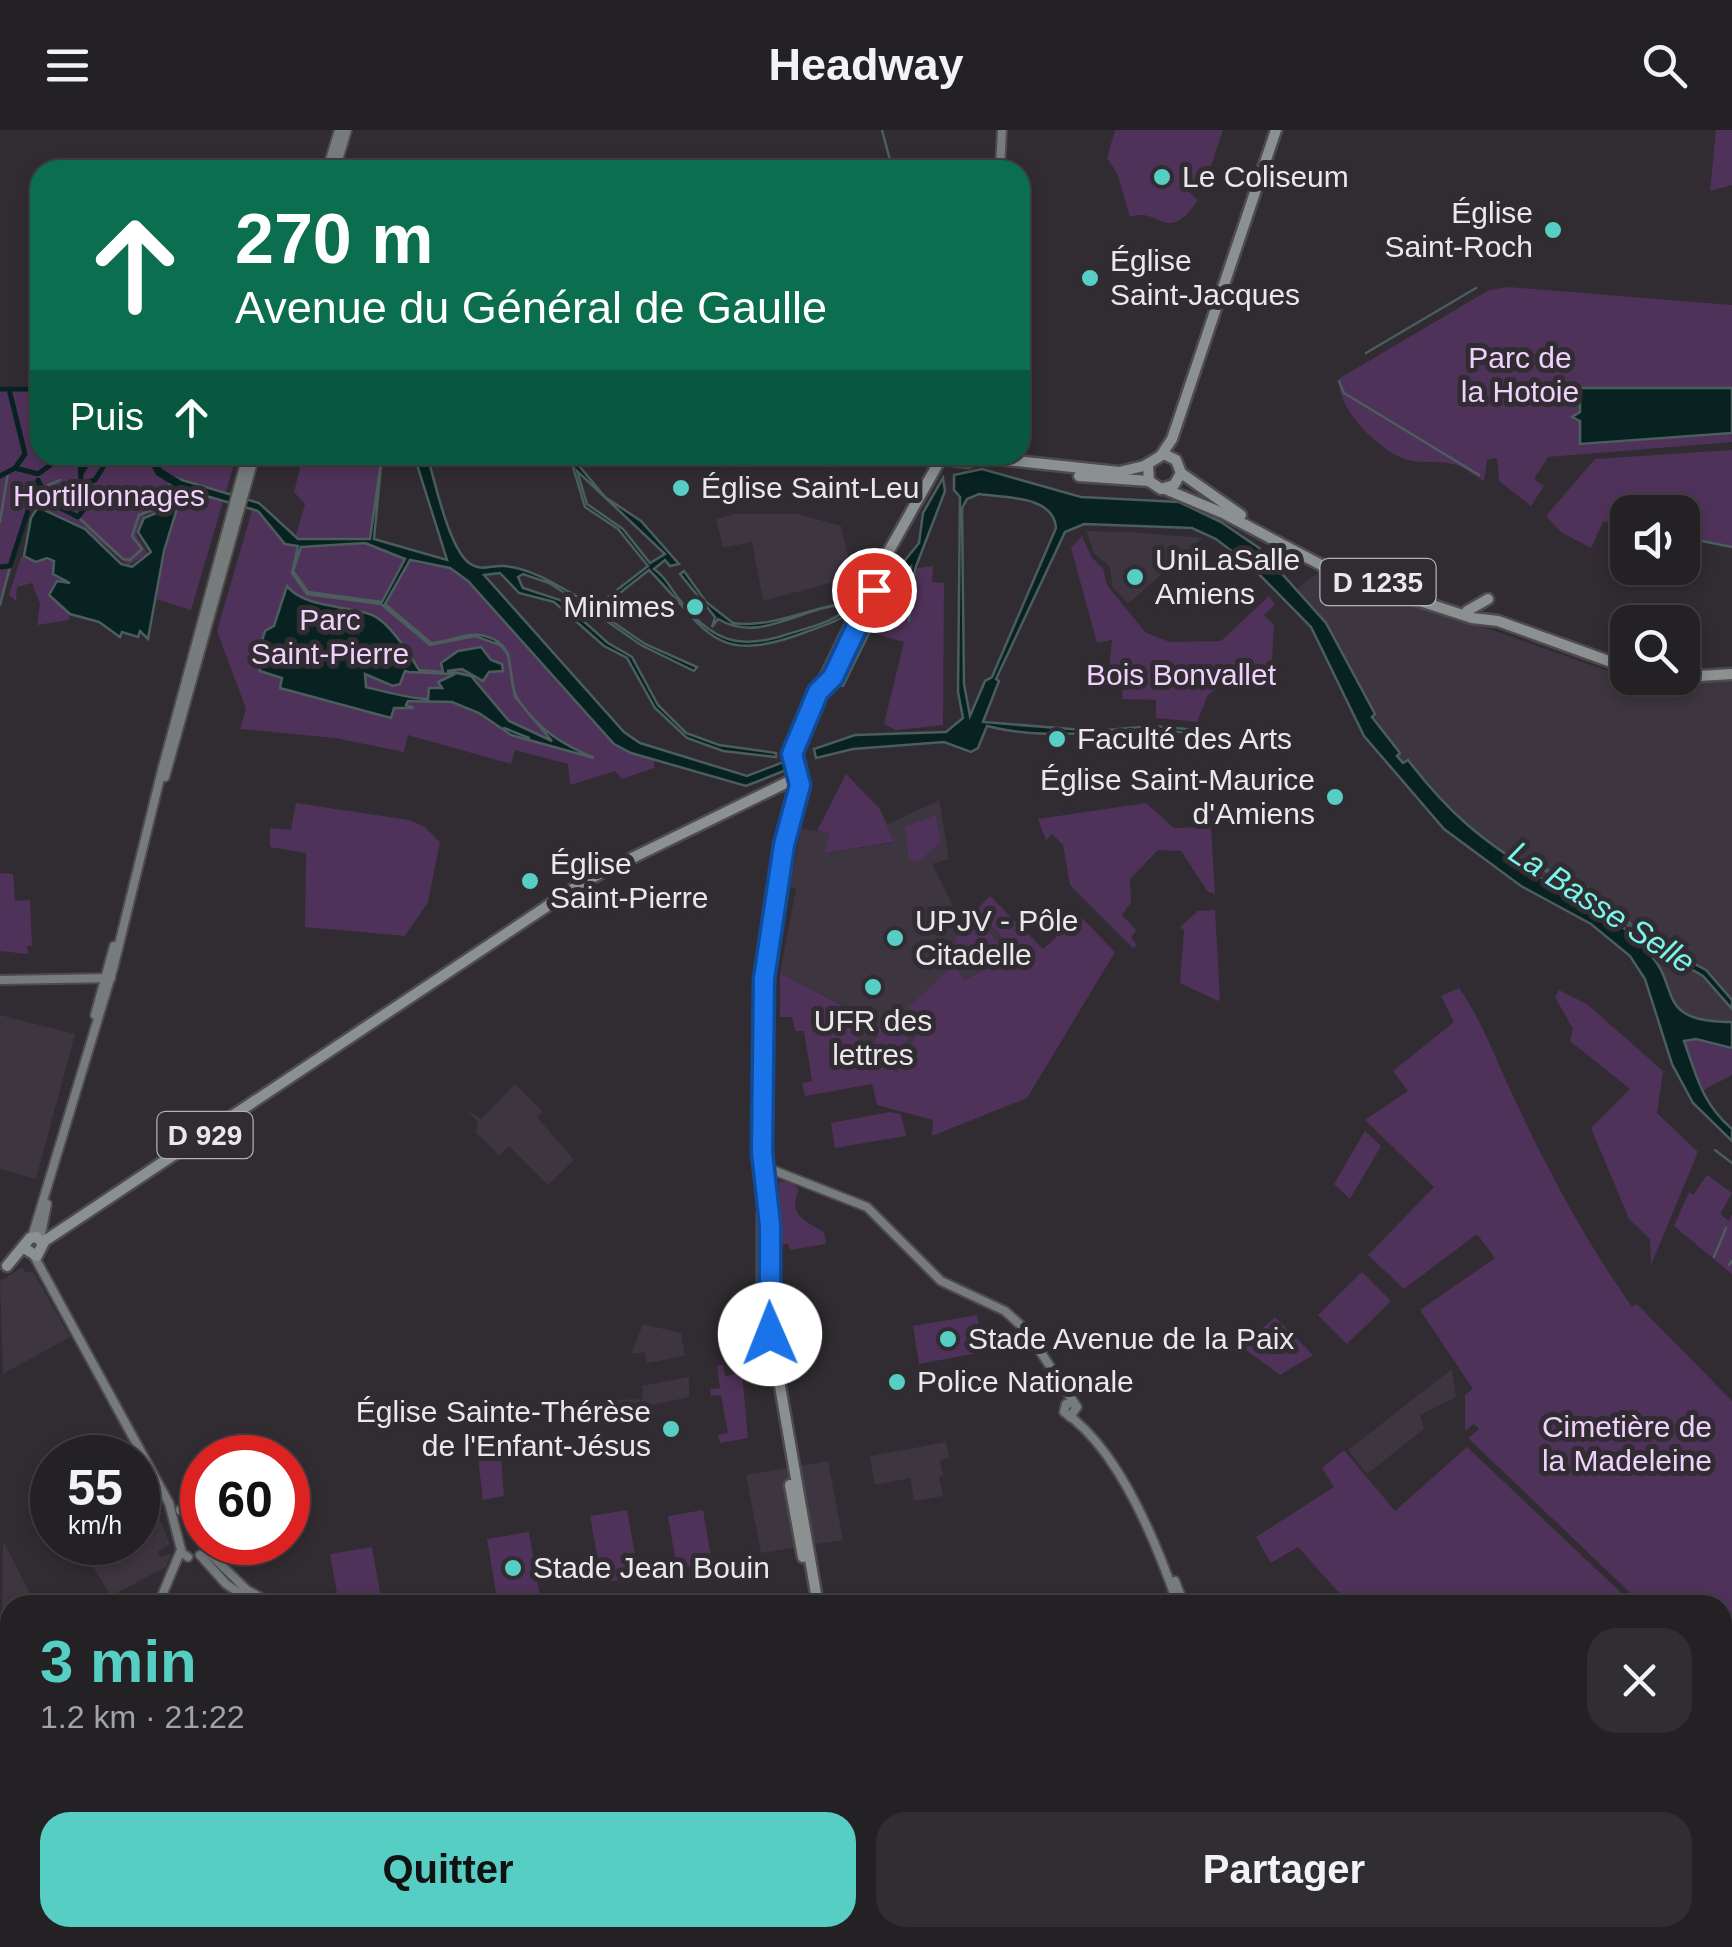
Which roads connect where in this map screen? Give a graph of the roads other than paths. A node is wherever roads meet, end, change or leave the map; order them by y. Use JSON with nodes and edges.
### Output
{"nodes":[{"id":1,"x":343,"y":130,"type":"edge"},
{"id":2,"x":1004,"y":130,"type":"edge"},
{"id":3,"x":1276,"y":130,"type":"edge"},
{"id":4,"x":331,"y":160,"type":"edge"},
{"id":5,"x":337,"y":160,"type":"edge"},
{"id":6,"x":1002,"y":160,"type":"edge"},
{"id":7,"x":1172,"y":439,"type":"junction"},
{"id":8,"x":1162,"y":454,"type":"junction"},
{"id":9,"x":1176,"y":460,"type":"junction"},
{"id":10,"x":248,"y":465,"type":"edge"},
{"id":11,"x":249,"y":465,"type":"edge"},
{"id":12,"x":939,"y":465,"type":"edge"},
{"id":13,"x":1013,"y":465,"type":"edge"},
{"id":14,"x":1030,"y":465,"type":"edge"},
{"id":15,"x":1148,"y":465,"type":"junction"},
{"id":16,"x":1181,"y":472,"type":"junction"},
{"id":17,"x":1150,"y":481,"type":"junction"},
{"id":18,"x":1165,"y":489,"type":"junction"},
{"id":19,"x":1488,"y":599,"type":"dead end"},
{"id":20,"x":1467,"y":610,"type":"junction"},
{"id":21,"x":1486,"y":620,"type":"junction"},
{"id":22,"x":1610,"y":665,"type":"edge"},
{"id":23,"x":1732,"y":672,"type":"edge"},
{"id":24,"x":1700,"y":674,"type":"edge"},
{"id":25,"x":793,"y":769,"type":"junction"},
{"id":26,"x":155,"y":805,"type":"junction"},
{"id":27,"x":105,"y":978,"type":"junction"},
{"id":28,"x":0,"y":980,"type":"edge"},
{"id":29,"x":768,"y":1168,"type":"junction"},
{"id":30,"x":34,"y":1247,"type":"junction"},
{"id":31,"x":4,"y":1268,"type":"edge"},
{"id":32,"x":178,"y":1514,"type":"joint"},
{"id":33,"x":180,"y":1527,"type":"edge"},
{"id":34,"x":180,"y":1559,"type":"edge"},
{"id":35,"x":214,"y":1565,"type":"edge"},
{"id":36,"x":220,"y":1565,"type":"edge"},
{"id":37,"x":164,"y":1595,"type":"edge"},
{"id":38,"x":243,"y":1595,"type":"edge"},
{"id":39,"x":255,"y":1595,"type":"edge"},
{"id":40,"x":813,"y":1595,"type":"edge"},
{"id":41,"x":1178,"y":1595,"type":"edge"}],
"edges":[{"from":1,"to":4,"type":"main road"},
{"from":1,"to":5,"type":"main road"},
{"from":2,"to":6,"type":"main road"},
{"from":3,"to":7,"type":"main road"},
{"from":7,"to":8,"type":"main road"},
{"from":7,"to":9,"type":"main road"},
{"from":8,"to":9,"type":"main road"},
{"from":8,"to":15,"type":"main road"},
{"from":9,"to":16,"type":"main road"},
{"from":10,"to":26,"type":"main road"},
{"from":11,"to":26,"type":"main road"},
{"from":12,"to":25,"type":"main road"},
{"from":13,"to":17,"type":"main road"},
{"from":14,"to":15,"type":"main road"},
{"from":15,"to":17,"type":"main road"},
{"from":16,"to":18,"type":"main road"},
{"from":16,"to":20,"type":"main road","number":"D 1235"},
{"from":17,"to":18,"type":"main road"},
{"from":18,"to":21,"type":"main road","number":"D 1235"},
{"from":19,"to":20,"type":"main road"},
{"from":20,"to":21,"type":"main road","number":"D 1235"},
{"from":21,"to":22,"type":"main road","number":"D 1235"},
{"from":23,"to":24,"type":"main road"},
{"from":25,"to":29,"type":"main road"},
{"from":25,"to":30,"type":"main road","number":"D 929"},
{"from":26,"to":27,"type":"main road"},
{"from":27,"to":28,"type":"main road"},
{"from":27,"to":30,"type":"main road"},
{"from":29,"to":40,"type":"main road"},
{"from":29,"to":41,"type":"main road"},
{"from":30,"to":31,"type":"main road","number":"D 929"},
{"from":30,"to":32,"type":"main road"},
{"from":32,"to":33,"type":"main road"},
{"from":34,"to":37,"type":"main road"},
{"from":35,"to":38,"type":"main road"},
{"from":36,"to":39,"type":"main road"}]}
